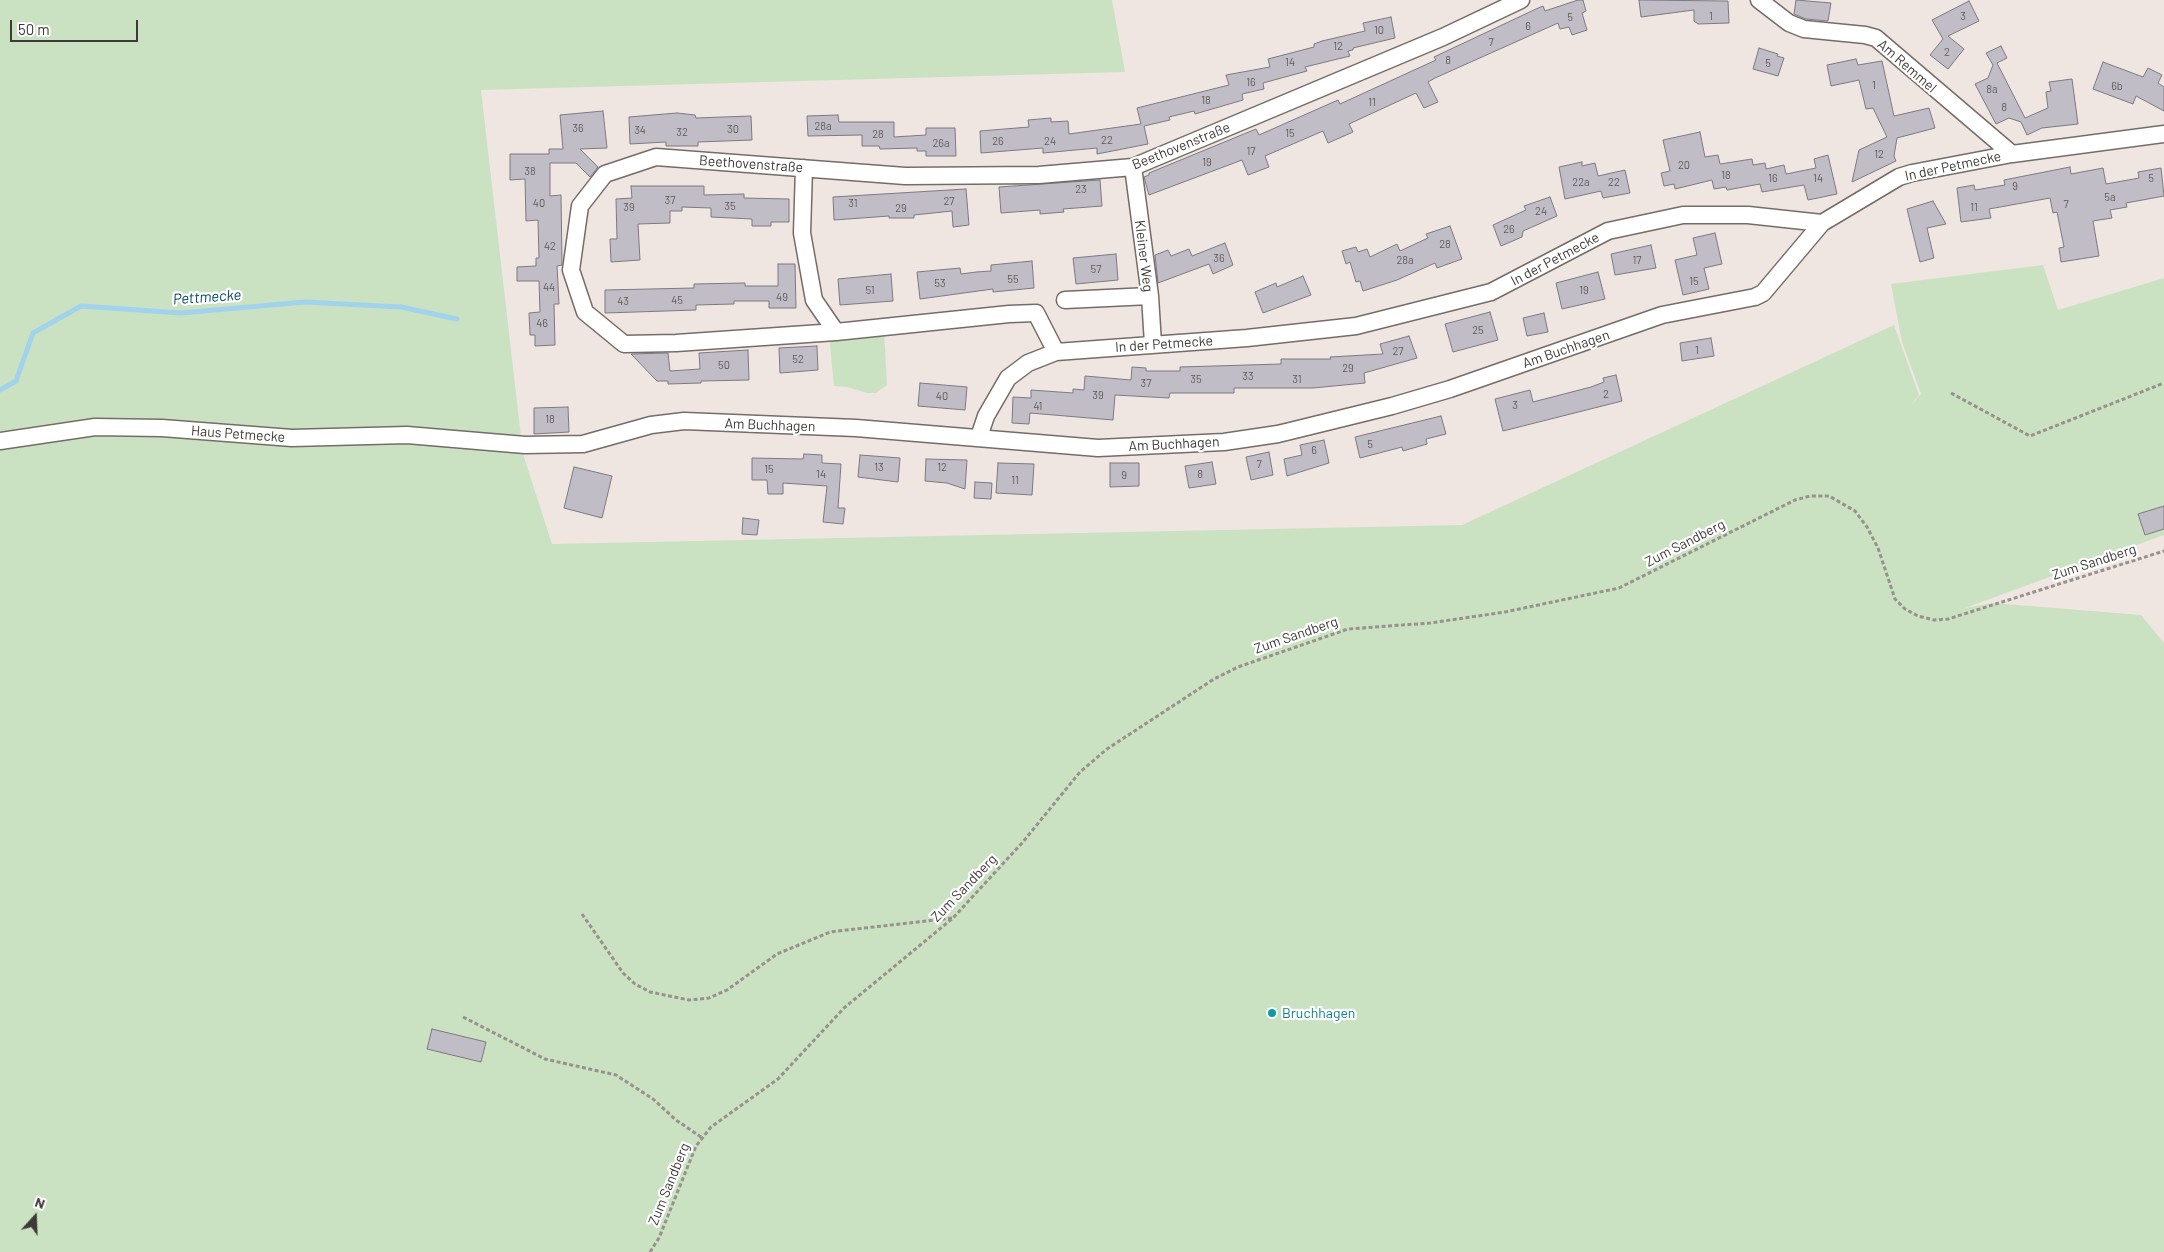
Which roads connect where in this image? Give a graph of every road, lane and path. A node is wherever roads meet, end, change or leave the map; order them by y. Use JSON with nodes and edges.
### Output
{"nodes":[{"id":1,"x":1522,"y":0,"type":"edge"},
{"id":2,"x":1759,"y":0,"type":"edge"},
{"id":3,"x":2164,"y":134,"type":"edge"},
{"id":4,"x":2012,"y":154,"type":"junction"},
{"id":5,"x":804,"y":168,"type":"junction"},
{"id":6,"x":1133,"y":168,"type":"junction"},
{"id":7,"x":1822,"y":223,"type":"junction"},
{"id":8,"x":1150,"y":296,"type":"junction"},
{"id":9,"x":1065,"y":300,"type":"dead end"},
{"id":10,"x":836,"y":332,"type":"junction"},
{"id":11,"x":1153,"y":344,"type":"junction"},
{"id":12,"x":1056,"y":352,"type":"junction"},
{"id":13,"x":2164,"y":383,"type":"edge"},
{"id":14,"x":1951,"y":393,"type":"dead end"},
{"id":15,"x":979,"y":437,"type":"junction"},
{"id":16,"x":0,"y":441,"type":"edge"},
{"id":17,"x":476,"y":441,"type":"joint"},
{"id":18,"x":2164,"y":551,"type":"edge"},
{"id":19,"x":582,"y":914,"type":"dead end"},
{"id":20,"x":953,"y":918,"type":"junction"},
{"id":21,"x":462,"y":1016,"type":"dead end"},
{"id":22,"x":701,"y":1137,"type":"junction"},
{"id":23,"x":650,"y":1252,"type":"edge"}],
"edges":[{"from":1,"to":6,"type":"street","name":"Beethovenstraße"},
{"from":2,"to":4,"type":"street","name":"Am Remmel"},
{"from":3,"to":4,"type":"street","name":"In der Petmecke"},
{"from":4,"to":7,"type":"street","name":"In der Petmecke"},
{"from":5,"to":6,"type":"street","name":"Beethovenstraße"},
{"from":5,"to":10,"type":"street"},
{"from":5,"to":10,"type":"street","name":"Beethovenstraße"},
{"from":6,"to":8,"type":"street","name":"Kleiner Weg"},
{"from":7,"to":11,"type":"street","name":"In der Petmecke"},
{"from":7,"to":15,"type":"street","name":"Am Buchhagen"},
{"from":8,"to":9,"type":"street"},
{"from":8,"to":11,"type":"street","name":"Kleiner Weg"},
{"from":10,"to":12,"type":"street","name":"Beethovenstraße"},
{"from":11,"to":12,"type":"street","name":"In der Petmecke"},
{"from":12,"to":15,"type":"street","name":"In der Petmecke"},
{"from":13,"to":14,"type":"path"},
{"from":15,"to":17,"type":"street","name":"Am Buchhagen"},
{"from":16,"to":17,"type":"street","name":"Haus Petmecke"},
{"from":18,"to":20,"type":"path","name":"Zum Sandberg"},
{"from":19,"to":20,"type":"path"},
{"from":20,"to":22,"type":"path","name":"Zum Sandberg"},
{"from":21,"to":22,"type":"path"},
{"from":22,"to":23,"type":"path","name":"Zum Sandberg"}]}
